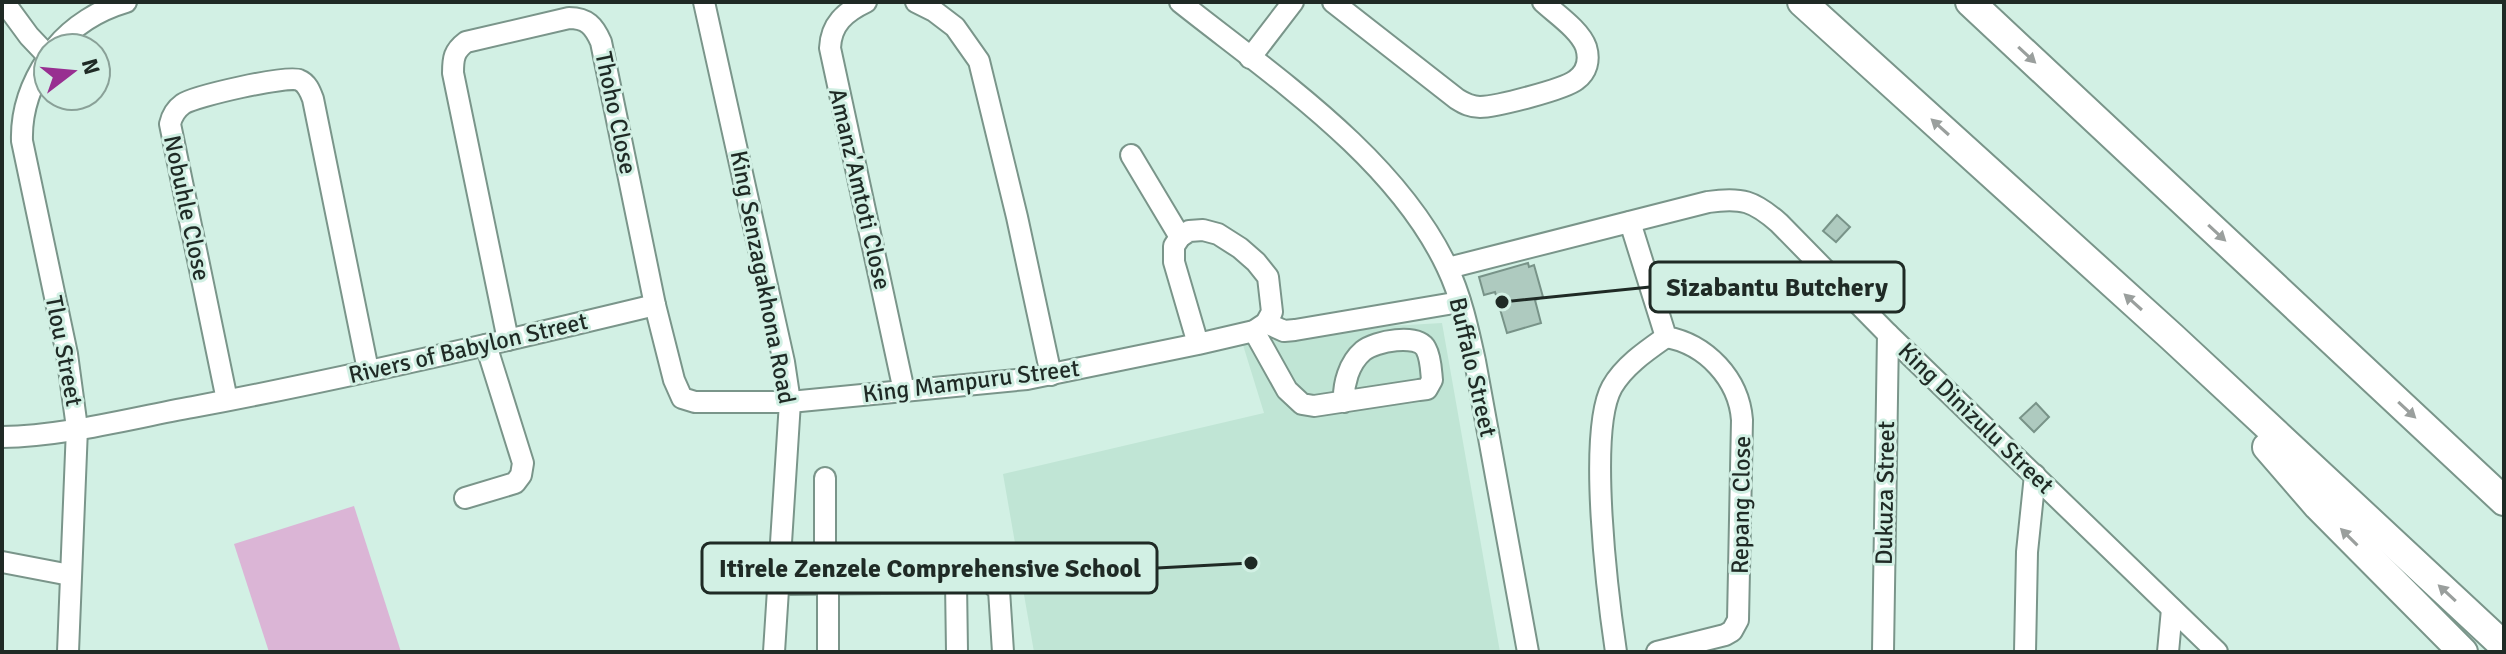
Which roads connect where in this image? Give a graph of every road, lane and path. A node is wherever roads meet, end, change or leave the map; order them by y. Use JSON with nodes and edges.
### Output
{"nodes":[{"id":1,"x":4,"y":2,"type":"edge"},
{"id":2,"x":126,"y":2,"type":"edge"},
{"id":3,"x":704,"y":2,"type":"edge"},
{"id":4,"x":866,"y":2,"type":"edge"},
{"id":5,"x":916,"y":2,"type":"edge"},
{"id":6,"x":1180,"y":2,"type":"edge"},
{"id":7,"x":1293,"y":2,"type":"edge"},
{"id":8,"x":1333,"y":2,"type":"edge"},
{"id":9,"x":1543,"y":2,"type":"edge"},
{"id":10,"x":1802,"y":2,"type":"edge"},
{"id":11,"x":1970,"y":2,"type":"edge"},
{"id":12,"x":71,"y":32,"type":"edge"},
{"id":13,"x":32,"y":39,"type":"edge"},
{"id":14,"x":1250,"y":58,"type":"junction"},
{"id":15,"x":32,"y":88,"type":"edge"},
{"id":16,"x":1131,"y":155,"type":"dead end"},
{"id":17,"x":1630,"y":222,"type":"junction"},
{"id":18,"x":1180,"y":237,"type":"junction"},
{"id":19,"x":1448,"y":268,"type":"junction"},
{"id":20,"x":1460,"y":302,"type":"junction"},
{"id":21,"x":655,"y":305,"type":"junction"},
{"id":22,"x":1260,"y":327,"type":"junction"},
{"id":23,"x":1888,"y":334,"type":"junction"},
{"id":24,"x":1666,"y":337,"type":"junction"},
{"id":25,"x":2172,"y":337,"type":"junction"},
{"id":26,"x":508,"y":340,"type":"junction"},
{"id":27,"x":1198,"y":344,"type":"junction"},
{"id":28,"x":486,"y":345,"type":"junction"},
{"id":29,"x":368,"y":370,"type":"junction"},
{"id":30,"x":1051,"y":375,"type":"junction"},
{"id":31,"x":904,"y":391,"type":"junction"},
{"id":32,"x":227,"y":400,"type":"junction"},
{"id":33,"x":790,"y":402,"type":"junction"},
{"id":34,"x":1344,"y":402,"type":"dead end"},
{"id":35,"x":77,"y":428,"type":"junction"},
{"id":36,"x":2,"y":437,"type":"edge"},
{"id":37,"x":2035,"y":475,"type":"junction"},
{"id":38,"x":825,"y":478,"type":"dead end"},
{"id":39,"x":465,"y":498,"type":"dead end"},
{"id":40,"x":2504,"y":501,"type":"edge"},
{"id":41,"x":781,"y":555,"type":"junction"},
{"id":42,"x":825,"y":555,"type":"junction"},
{"id":43,"x":993,"y":560,"type":"dead end"},
{"id":44,"x":2,"y":562,"type":"edge"},
{"id":45,"x":70,"y":575,"type":"junction"},
{"id":46,"x":956,"y":582,"type":"junction"},
{"id":47,"x":828,"y":583,"type":"junction"},
{"id":48,"x":779,"y":584,"type":"junction"},
{"id":49,"x":2172,"y":609,"type":"junction"},
{"id":50,"x":2504,"y":646,"type":"edge"},
{"id":51,"x":68,"y":652,"type":"edge"},
{"id":52,"x":774,"y":652,"type":"edge"},
{"id":53,"x":828,"y":652,"type":"edge"},
{"id":54,"x":957,"y":652,"type":"edge"},
{"id":55,"x":1003,"y":652,"type":"edge"},
{"id":56,"x":1528,"y":652,"type":"edge"},
{"id":57,"x":1616,"y":652,"type":"edge"},
{"id":58,"x":1657,"y":652,"type":"edge"},
{"id":59,"x":1883,"y":652,"type":"edge"},
{"id":60,"x":2025,"y":652,"type":"edge"},
{"id":61,"x":2168,"y":652,"type":"edge"},
{"id":62,"x":2217,"y":652,"type":"edge"},
{"id":63,"x":2463,"y":652,"type":"edge"}],
"edges":[{"from":1,"to":13,"type":"street"},
{"from":2,"to":12,"type":"street"},
{"from":3,"to":33,"type":"street","name":"King Senzagakhona Road"},
{"from":4,"to":31,"type":"street","name":"Amanz'Amtoti Close"},
{"from":5,"to":30,"type":"street"},
{"from":6,"to":14,"type":"street","name":"Buffalo Street"},
{"from":7,"to":14,"type":"street"},
{"from":8,"to":9,"type":"street"},
{"from":25,"to":10,"type":"highway","one_way":true},
{"from":11,"to":40,"type":"highway","one_way":true},
{"from":14,"to":19,"type":"street","name":"Buffalo Street"},
{"from":15,"to":35,"type":"street","name":"Tlou Street"},
{"from":16,"to":18,"type":"street"},
{"from":17,"to":19,"type":"street","name":"King Dinizulu Street"},
{"from":17,"to":23,"type":"street","name":"King Dinizulu Street"},
{"from":17,"to":24,"type":"street"},
{"from":18,"to":22,"type":"street"},
{"from":18,"to":27,"type":"street"},
{"from":19,"to":20,"type":"street","name":"Buffalo Street"},
{"from":20,"to":22,"type":"street","name":"King Mampuru Street"},
{"from":20,"to":56,"type":"street","name":"Buffalo Street"},
{"from":21,"to":26,"type":"street","name":"Rivers of Babylon Street"},
{"from":21,"to":26,"type":"street","name":"Thoho Close"},
{"from":21,"to":33,"type":"street"},
{"from":22,"to":27,"type":"street","name":"King Mampuru Street"},
{"from":22,"to":34,"type":"street"},
{"from":23,"to":37,"type":"street","name":"King Dinizulu Street"},
{"from":23,"to":59,"type":"street","name":"Dukuza Street"},
{"from":24,"to":57,"type":"street"},
{"from":24,"to":58,"type":"street","name":"Repang Close"},
{"from":50,"to":25,"type":"highway","one_way":true},
{"from":63,"to":25,"type":"highway","one_way":true},
{"from":26,"to":28,"type":"street","name":"Rivers of Babylon Street"},
{"from":27,"to":30,"type":"street","name":"King Mampuru Street"},
{"from":28,"to":29,"type":"street","name":"Rivers of Babylon Street"},
{"from":28,"to":39,"type":"street"},
{"from":29,"to":32,"type":"street","name":"Rivers of Babylon Street"},
{"from":29,"to":32,"type":"street","name":"Nobuhle Close"},
{"from":30,"to":31,"type":"street","name":"King Mampuru Street"},
{"from":31,"to":33,"type":"street","name":"King Mampuru Street"},
{"from":32,"to":35,"type":"street","name":"Rivers of Babylon Street"},
{"from":33,"to":41,"type":"street","name":"King Senzagakhona Road"},
{"from":35,"to":36,"type":"street","name":"Rivers of Babylon Street"},
{"from":35,"to":45,"type":"street","name":"Tlou Street"},
{"from":37,"to":49,"type":"street","name":"King Dinizulu Street"},
{"from":37,"to":60,"type":"street"},
{"from":38,"to":42,"type":"street"},
{"from":41,"to":42,"type":"street"},
{"from":41,"to":48,"type":"street","name":"King Senzagakhona Road"},
{"from":42,"to":43,"type":"street"},
{"from":44,"to":45,"type":"street"},
{"from":45,"to":51,"type":"street","name":"Tlou Street"},
{"from":46,"to":47,"type":"street"},
{"from":46,"to":54,"type":"street"},
{"from":46,"to":55,"type":"street"},
{"from":47,"to":48,"type":"street"},
{"from":47,"to":53,"type":"street"},
{"from":48,"to":52,"type":"street","name":"King Senzagakhona Road"},
{"from":49,"to":61,"type":"street"},
{"from":49,"to":62,"type":"street","name":"King Dinizulu Street"}]}
